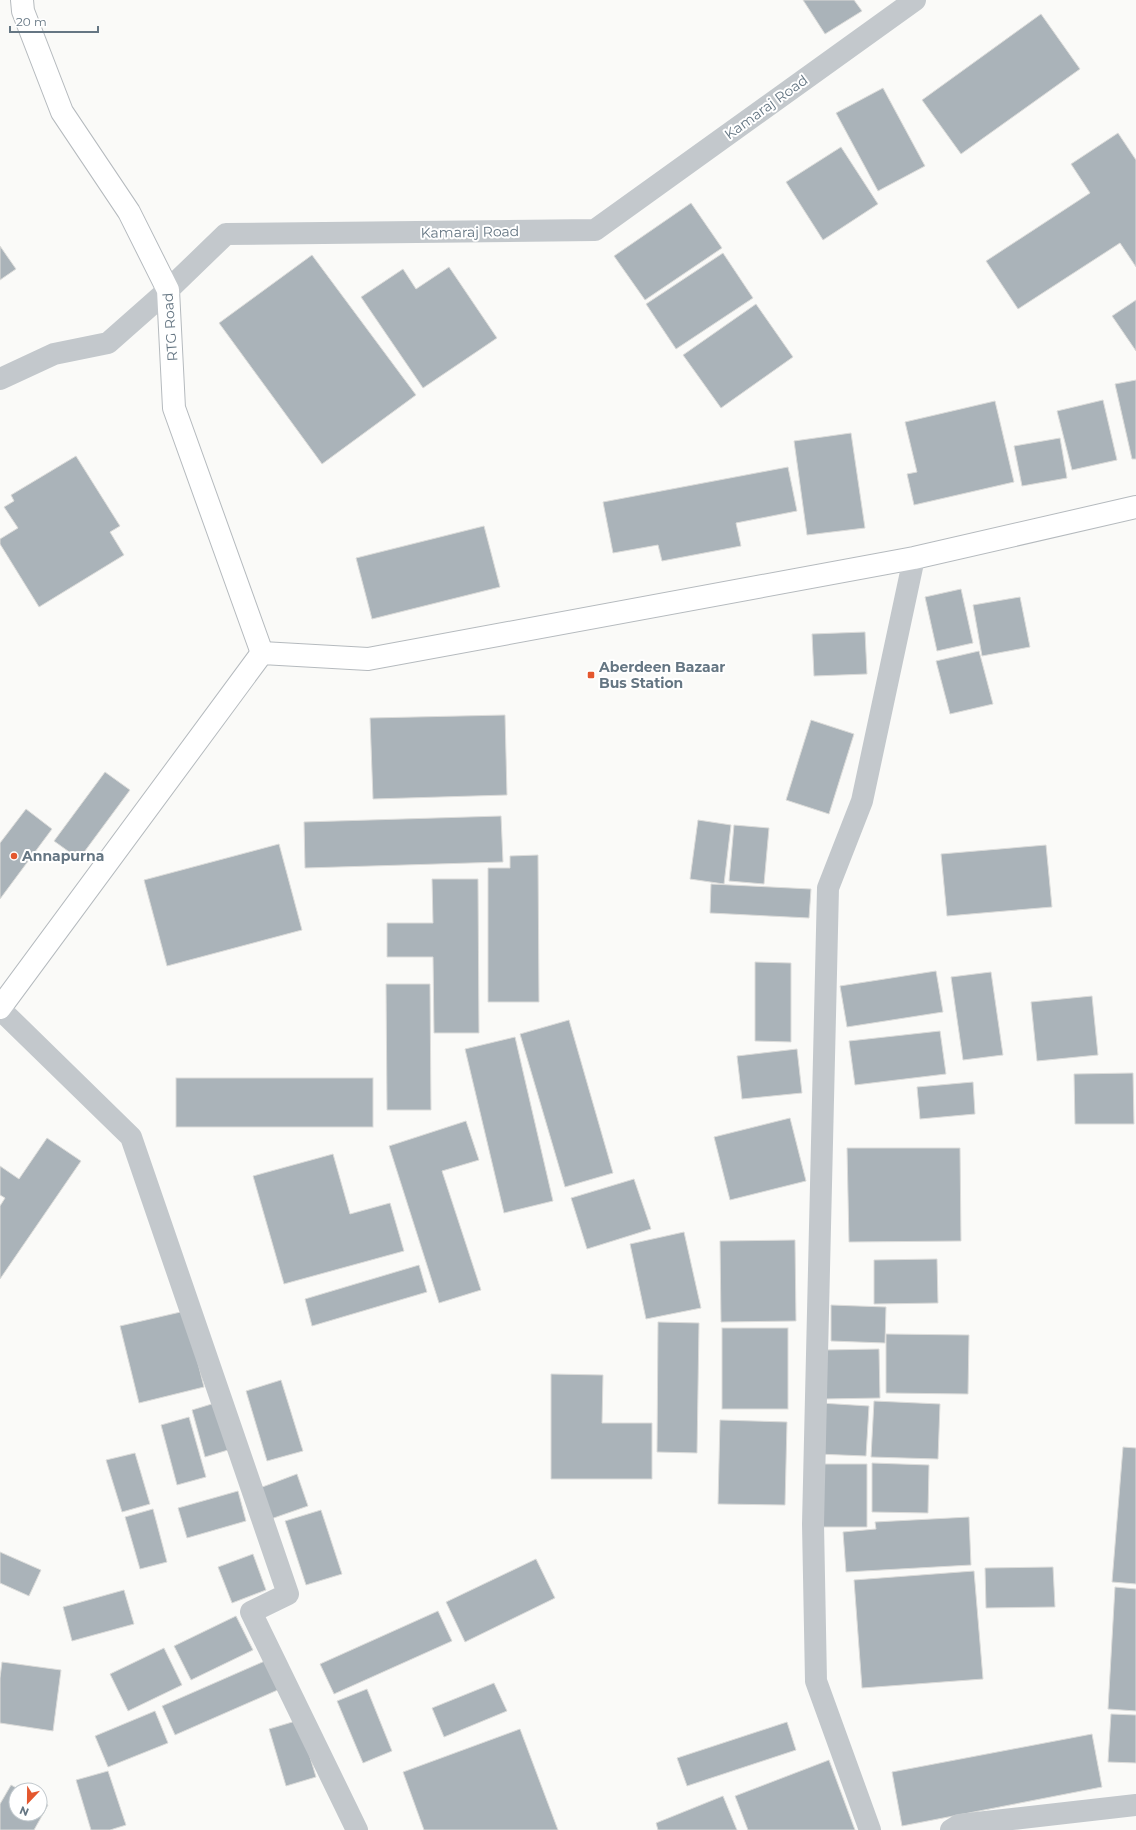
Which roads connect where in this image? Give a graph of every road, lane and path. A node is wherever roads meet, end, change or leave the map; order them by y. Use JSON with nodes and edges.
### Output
{"nodes":[{"id":1,"x":22,"y":0,"type":"edge"},
{"id":2,"x":915,"y":0,"type":"edge"},
{"id":3,"x":168,"y":290,"type":"junction"},
{"id":4,"x":0,"y":379,"type":"edge"},
{"id":5,"x":1136,"y":507,"type":"edge"},
{"id":6,"x":914,"y":558,"type":"junction"},
{"id":7,"x":262,"y":653,"type":"junction"},
{"id":8,"x":0,"y":1008,"type":"edge"},
{"id":9,"x":1136,"y":1805,"type":"edge"},
{"id":10,"x":357,"y":1830,"type":"edge"},
{"id":11,"x":870,"y":1830,"type":"edge"},
{"id":12,"x":951,"y":1830,"type":"edge"}],
"edges":[{"from":1,"to":3,"type":"main road","name":"RTG Road"},
{"from":2,"to":3,"type":"street","name":"Kamaraj Road"},
{"from":3,"to":4,"type":"street","name":"Kamaraj Road"},
{"from":3,"to":7,"type":"main road","name":"RTG Road"},
{"from":5,"to":6,"type":"main road"},
{"from":6,"to":7,"type":"main road"},
{"from":6,"to":11,"type":"street"},
{"from":7,"to":8,"type":"main road"},
{"from":8,"to":10,"type":"street"},
{"from":9,"to":12,"type":"street"}]}
